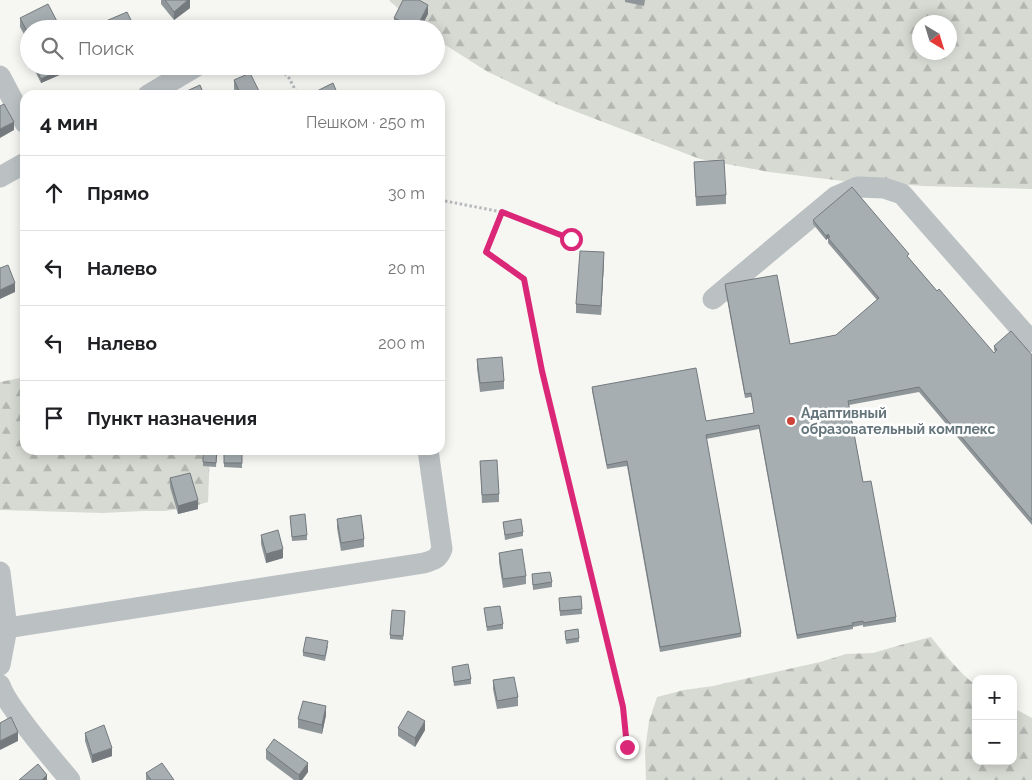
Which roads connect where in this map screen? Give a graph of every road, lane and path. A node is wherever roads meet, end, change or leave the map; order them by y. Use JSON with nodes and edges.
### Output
{"nodes":[{"id":1,"x":182,"y":75,"type":"edge"},
{"id":2,"x":286,"y":75,"type":"edge"},
{"id":3,"x":0,"y":76,"type":"edge"},
{"id":4,"x":156,"y":90,"type":"edge"},
{"id":5,"x":295,"y":90,"type":"edge"},
{"id":6,"x":20,"y":114,"type":"edge"},
{"id":7,"x":20,"y":166,"type":"edge"},
{"id":8,"x":0,"y":177,"type":"edge"},
{"id":9,"x":445,"y":201,"type":"edge"},
{"id":10,"x":502,"y":212,"type":"junction"},
{"id":11,"x":571,"y":239,"type":"dead end"},
{"id":12,"x":713,"y":299,"type":"dead end"},
{"id":13,"x":1032,"y":342,"type":"edge"},
{"id":14,"x":429,"y":455,"type":"edge"},
{"id":15,"x":0,"y":572,"type":"edge"},
{"id":16,"x":7,"y":628,"type":"junction"},
{"id":17,"x":0,"y":665,"type":"edge"},
{"id":18,"x":0,"y":685,"type":"edge"},
{"id":19,"x":627,"y":747,"type":"dead end"},
{"id":20,"x":70,"y":780,"type":"edge"}],
"edges":[{"from":1,"to":4,"type":"street"},
{"from":2,"to":5,"type":"path"},
{"from":3,"to":6,"type":"street"},
{"from":7,"to":8,"type":"street"},
{"from":9,"to":10,"type":"path"},
{"from":10,"to":11,"type":"path"},
{"from":10,"to":19,"type":"path"},
{"from":12,"to":13,"type":"street"},
{"from":14,"to":16,"type":"street"},
{"from":15,"to":16,"type":"street"},
{"from":16,"to":17,"type":"street"},
{"from":18,"to":20,"type":"street"}]}
